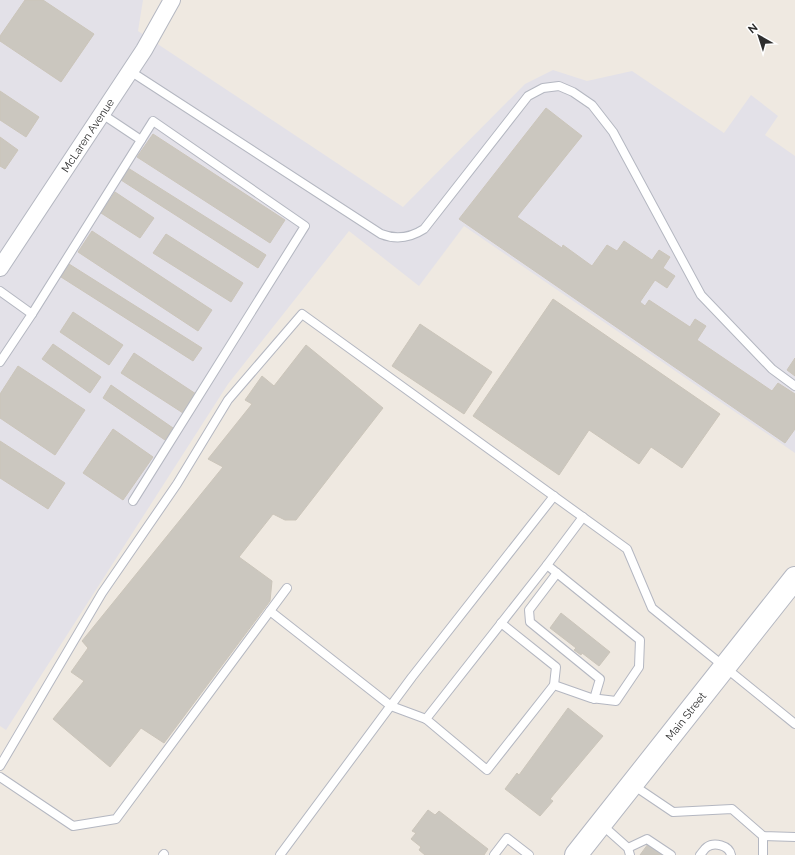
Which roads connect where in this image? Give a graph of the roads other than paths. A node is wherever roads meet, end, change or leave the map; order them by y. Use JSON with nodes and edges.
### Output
{"nodes":[{"id":1,"x":172,"y":0,"type":"edge"},
{"id":2,"x":130,"y":71,"type":"junction"},
{"id":3,"x":102,"y":114,"type":"junction"},
{"id":4,"x":141,"y":140,"type":"junction"},
{"id":5,"x":0,"y":268,"type":"edge"},
{"id":6,"x":0,"y":291,"type":"edge"},
{"id":7,"x":32,"y":314,"type":"junction"},
{"id":8,"x":0,"y":362,"type":"edge"},
{"id":9,"x":795,"y":386,"type":"edge"},
{"id":10,"x":554,"y":496,"type":"junction"},
{"id":11,"x":133,"y":501,"type":"dead end"},
{"id":12,"x":583,"y":517,"type":"junction"},
{"id":13,"x":547,"y":565,"type":"junction"},
{"id":14,"x":557,"y":573,"type":"junction"},
{"id":15,"x":795,"y":578,"type":"edge"},
{"id":16,"x":287,"y":588,"type":"dead end"},
{"id":17,"x":270,"y":611,"type":"junction"},
{"id":18,"x":501,"y":623,"type":"junction"},
{"id":19,"x":724,"y":666,"type":"junction"},
{"id":20,"x":554,"y":685,"type":"junction"},
{"id":21,"x":594,"y":699,"type":"junction"},
{"id":22,"x":391,"y":706,"type":"junction"},
{"id":23,"x":426,"y":719,"type":"junction"},
{"id":24,"x":795,"y":724,"type":"edge"},
{"id":25,"x":0,"y":766,"type":"edge"},
{"id":26,"x":0,"y":777,"type":"edge"},
{"id":27,"x":631,"y":784,"type":"junction"},
{"id":28,"x":600,"y":823,"type":"junction"},
{"id":29,"x":764,"y":836,"type":"junction"},
{"id":30,"x":795,"y":837,"type":"edge"},
{"id":31,"x":629,"y":852,"type":"edge"},
{"id":32,"x":280,"y":855,"type":"edge"},
{"id":33,"x":494,"y":855,"type":"edge"},
{"id":34,"x":529,"y":855,"type":"edge"},
{"id":35,"x":576,"y":855,"type":"edge"},
{"id":36,"x":671,"y":855,"type":"edge"},
{"id":37,"x":700,"y":855,"type":"edge"},
{"id":38,"x":731,"y":855,"type":"edge"},
{"id":39,"x":763,"y":855,"type":"edge"}],
"edges":[{"from":1,"to":2,"type":"street","name":"McLaren Avenue"},
{"from":2,"to":3,"type":"street","name":"McLaren Avenue"},
{"from":2,"to":9,"type":"lane"},
{"from":3,"to":4,"type":"lane"},
{"from":3,"to":5,"type":"street","name":"McLaren Avenue"},
{"from":4,"to":7,"type":"lane"},
{"from":4,"to":11,"type":"lane"},
{"from":6,"to":7,"type":"lane"},
{"from":7,"to":8,"type":"lane"},
{"from":10,"to":12,"type":"lane"},
{"from":10,"to":22,"type":"lane"},
{"from":10,"to":25,"type":"lane"},
{"from":12,"to":13,"type":"lane"},
{"from":12,"to":19,"type":"lane"},
{"from":13,"to":14,"type":"lane"},
{"from":13,"to":18,"type":"lane"},
{"from":14,"to":21,"type":"lane"},
{"from":14,"to":21,"type":"lane"},
{"from":15,"to":19,"type":"main road","name":"Main Street"},
{"from":16,"to":17,"type":"lane"},
{"from":17,"to":22,"type":"lane"},
{"from":17,"to":26,"type":"lane"},
{"from":18,"to":20,"type":"lane"},
{"from":18,"to":23,"type":"lane"},
{"from":19,"to":24,"type":"lane"},
{"from":19,"to":27,"type":"main road","name":"Main Street"},
{"from":20,"to":21,"type":"lane"},
{"from":20,"to":23,"type":"lane"},
{"from":22,"to":23,"type":"lane"},
{"from":22,"to":32,"type":"lane"},
{"from":27,"to":28,"type":"main road","name":"Main Street"},
{"from":27,"to":29,"type":"lane"},
{"from":28,"to":31,"type":"lane"},
{"from":28,"to":35,"type":"main road","name":"Main Street"},
{"from":29,"to":30,"type":"lane"},
{"from":29,"to":39,"type":"lane"},
{"from":31,"to":36,"type":"lane"},
{"from":33,"to":34,"type":"lane"},
{"from":37,"to":38,"type":"lane"}]}
